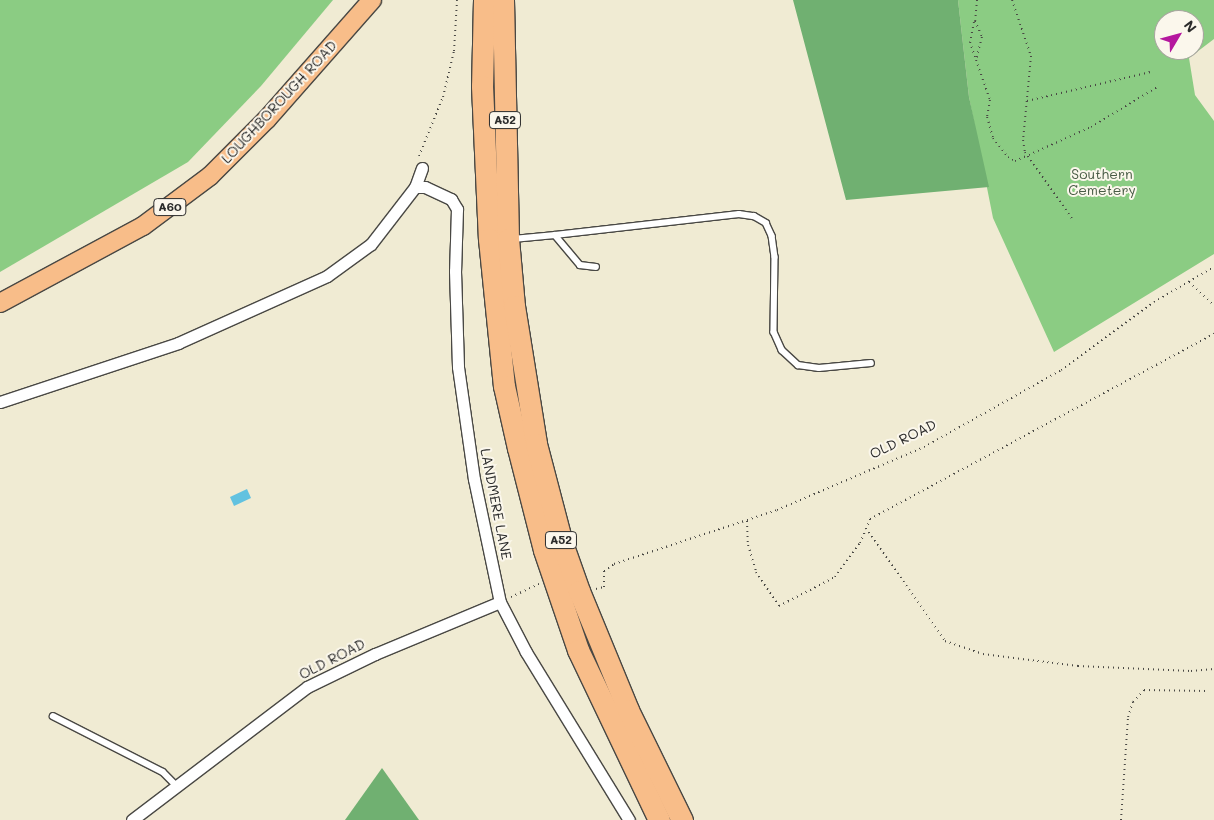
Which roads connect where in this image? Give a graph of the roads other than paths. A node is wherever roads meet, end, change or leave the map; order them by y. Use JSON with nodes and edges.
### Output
{"nodes":[{"id":1,"x":372,"y":0,"type":"edge"},
{"id":2,"x":484,"y":0,"type":"edge"},
{"id":3,"x":503,"y":0,"type":"edge"},
{"id":4,"x":420,"y":163,"type":"road end"},
{"id":5,"x":415,"y":187,"type":"junction"},
{"id":6,"x":555,"y":235,"type":"junction"},
{"id":7,"x":508,"y":239,"type":"junction"},
{"id":8,"x":596,"y":267,"type":"dead end"},
{"id":9,"x":0,"y":303,"type":"edge"},
{"id":10,"x":871,"y":363,"type":"dead end"},
{"id":11,"x":0,"y":402,"type":"edge"},
{"id":12,"x":500,"y":602,"type":"junction"},
{"id":13,"x":53,"y":716,"type":"dead end"},
{"id":14,"x":176,"y":785,"type":"junction"},
{"id":15,"x":132,"y":820,"type":"edge"},
{"id":16,"x":629,"y":820,"type":"edge"},
{"id":17,"x":659,"y":820,"type":"edge"},
{"id":18,"x":682,"y":820,"type":"edge"}],
"edges":[{"from":1,"to":9,"type":"main road","name":"LOUGHBOROUGH ROAD","number":"A60"},
{"from":2,"to":17,"type":"highway","number":"A52"},
{"from":3,"to":7,"type":"highway","number":"A52"},
{"from":4,"to":5,"type":"street"},
{"from":5,"to":11,"type":"street"},
{"from":5,"to":12,"type":"street","name":"LANDMERE LANE"},
{"from":6,"to":7,"type":"lane"},
{"from":6,"to":8,"type":"lane"},
{"from":6,"to":10,"type":"lane"},
{"from":7,"to":18,"type":"highway","number":"A52"},
{"from":12,"to":14,"type":"street","name":"OLD ROAD"},
{"from":12,"to":16,"type":"street","name":"LANDMERE LANE"},
{"from":13,"to":14,"type":"lane"},
{"from":14,"to":15,"type":"street","name":"OLD ROAD"}]}
